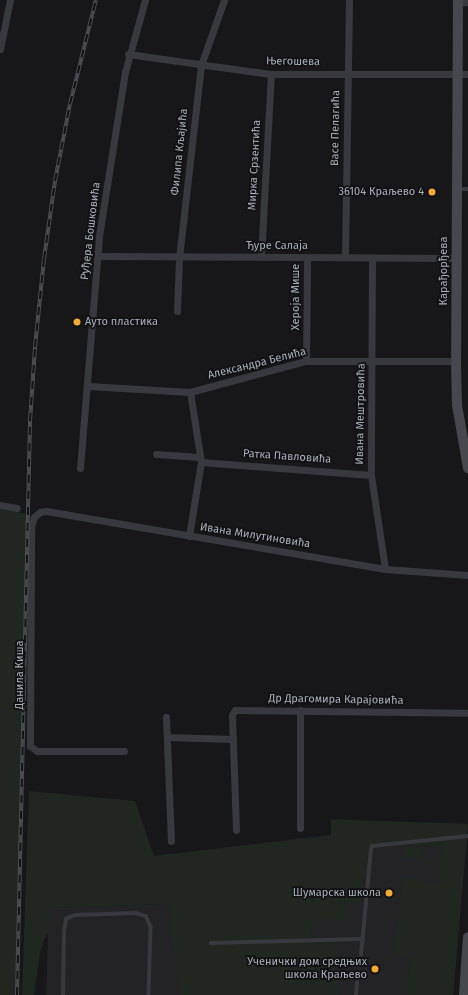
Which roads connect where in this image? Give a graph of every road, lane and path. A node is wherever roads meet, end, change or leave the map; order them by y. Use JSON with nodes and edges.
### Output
{"nodes":[{"id":1,"x":10,"y":0,"type":"edge"},
{"id":2,"x":145,"y":0,"type":"edge"},
{"id":3,"x":224,"y":0,"type":"edge"},
{"id":4,"x":349,"y":0,"type":"edge"},
{"id":5,"x":461,"y":2,"type":"edge"},
{"id":6,"x":1,"y":40,"type":"edge"},
{"id":7,"x":0,"y":49,"type":"edge"},
{"id":8,"x":128,"y":54,"type":"junction"},
{"id":9,"x":201,"y":65,"type":"junction"},
{"id":10,"x":347,"y":73,"type":"junction"},
{"id":11,"x":271,"y":74,"type":"junction"},
{"id":12,"x":463,"y":74,"type":"edge"},
{"id":13,"x":457,"y":189,"type":"junction"},
{"id":14,"x":468,"y":189,"type":"edge"},
{"id":15,"x":97,"y":256,"type":"junction"},
{"id":16,"x":261,"y":257,"type":"junction"},
{"id":17,"x":345,"y":257,"type":"junction"},
{"id":18,"x":179,"y":258,"type":"junction"},
{"id":19,"x":307,"y":258,"type":"junction"},
{"id":20,"x":372,"y":258,"type":"junction"},
{"id":21,"x":456,"y":258,"type":"junction"},
{"id":22,"x":177,"y":311,"type":"dead end"},
{"id":23,"x":306,"y":361,"type":"junction"},
{"id":24,"x":372,"y":361,"type":"junction"},
{"id":25,"x":456,"y":361,"type":"junction"},
{"id":26,"x":88,"y":386,"type":"junction"},
{"id":27,"x":190,"y":392,"type":"junction"},
{"id":28,"x":156,"y":454,"type":"dead end"},
{"id":29,"x":201,"y":460,"type":"junction"},
{"id":30,"x":80,"y":468,"type":"dead end"},
{"id":31,"x":468,"y":468,"type":"edge"},
{"id":32,"x":371,"y":475,"type":"junction"},
{"id":33,"x":0,"y":505,"type":"edge"},
{"id":34,"x":17,"y":508,"type":"dead end"},
{"id":35,"x":40,"y":512,"type":"joint"},
{"id":36,"x":189,"y":536,"type":"junction"},
{"id":37,"x":385,"y":569,"type":"junction"},
{"id":38,"x":468,"y":575,"type":"edge"},
{"id":39,"x":300,"y":710,"type":"junction"},
{"id":40,"x":468,"y":712,"type":"edge"},
{"id":41,"x":166,"y":717,"type":"dead end"},
{"id":42,"x":167,"y":737,"type":"junction"},
{"id":43,"x":233,"y":739,"type":"junction"},
{"id":44,"x":124,"y":751,"type":"dead end"},
{"id":45,"x":300,"y":828,"type":"dead end"},
{"id":46,"x":236,"y":830,"type":"dead end"},
{"id":47,"x":468,"y":836,"type":"edge"},
{"id":48,"x":171,"y":841,"type":"dead end"},
{"id":49,"x":468,"y":936,"type":"edge"},
{"id":50,"x":363,"y":939,"type":"junction"},
{"id":51,"x":211,"y":943,"type":"dead end"},
{"id":52,"x":361,"y":955,"type":"dead end"},
{"id":53,"x":357,"y":983,"type":"dead end"},
{"id":54,"x":63,"y":995,"type":"edge"},
{"id":55,"x":149,"y":995,"type":"edge"},
{"id":56,"x":356,"y":995,"type":"edge"},
{"id":57,"x":464,"y":995,"type":"edge"}],
"edges":[{"from":1,"to":6,"type":"street"},
{"from":2,"to":8,"type":"street","name":"Руђера Бошковића"},
{"from":3,"to":9,"type":"street","name":"Филипа Кљајића"},
{"from":4,"to":10,"type":"street","name":"Васе Пелагића"},
{"from":5,"to":12,"type":"street","name":"Карађорђева"},
{"from":6,"to":7,"type":"street"},
{"from":8,"to":9,"type":"street","name":"Његошева"},
{"from":8,"to":15,"type":"street","name":"Руђера Бошковића"},
{"from":9,"to":11,"type":"street","name":"Његошева"},
{"from":9,"to":18,"type":"street","name":"Филипа Кљајића"},
{"from":10,"to":11,"type":"street","name":"Његошева"},
{"from":10,"to":12,"type":"street","name":"Његошева"},
{"from":10,"to":17,"type":"street","name":"Васе Пелагића"},
{"from":11,"to":16,"type":"street","name":"Мирка Срзентића"},
{"from":12,"to":13,"type":"street","name":"Карађорђева"},
{"from":13,"to":14,"type":"lane"},
{"from":13,"to":21,"type":"street","name":"Карађорђева"},
{"from":15,"to":18,"type":"street","name":"Ђуре Салаја"},
{"from":15,"to":26,"type":"street","name":"Руђера Бошковића"},
{"from":16,"to":18,"type":"street","name":"Ђуре Салаја"},
{"from":16,"to":19,"type":"street","name":"Ђуре Салаја"},
{"from":17,"to":19,"type":"street","name":"Ђуре Салаја"},
{"from":17,"to":20,"type":"street","name":"Ђуре Салаја"},
{"from":18,"to":22,"type":"street","name":"Филипа Кљајића"},
{"from":19,"to":23,"type":"street","name":"Хероја Мише"},
{"from":20,"to":21,"type":"street","name":"Ђуре Салаја"},
{"from":20,"to":24,"type":"street","name":"Ивана Мештровића"},
{"from":21,"to":25,"type":"street","name":"Карађорђева"},
{"from":23,"to":24,"type":"street","name":"Александра Белића"},
{"from":23,"to":27,"type":"street","name":"Александра Белића"},
{"from":24,"to":25,"type":"street","name":"Александра Белића"},
{"from":24,"to":32,"type":"street","name":"Ивана Мештровића"},
{"from":25,"to":31,"type":"street","name":"Карађорђева"},
{"from":26,"to":27,"type":"street","name":"Александра Белића"},
{"from":26,"to":30,"type":"street","name":"Руђера Бошковића"},
{"from":27,"to":29,"type":"street"},
{"from":28,"to":29,"type":"street","name":"Ратка Павловића"},
{"from":29,"to":32,"type":"street","name":"Ратка Павловића"},
{"from":29,"to":36,"type":"street"},
{"from":32,"to":37,"type":"street","name":"Ивана Мештровића"},
{"from":33,"to":34,"type":"street"},
{"from":35,"to":36,"type":"street","name":"Ивана Милутиновића"},
{"from":35,"to":44,"type":"street","name":"Данила Киша"},
{"from":36,"to":37,"type":"street","name":"Ивана Милутиновића"},
{"from":37,"to":38,"type":"street","name":"Ивана Милутиновића"},
{"from":39,"to":40,"type":"street","name":"Др Драгомира Карајовића"},
{"from":39,"to":43,"type":"street","name":"Др Драгомира Карајовића"},
{"from":39,"to":45,"type":"street"},
{"from":41,"to":42,"type":"street"},
{"from":42,"to":43,"type":"street"},
{"from":42,"to":48,"type":"street"},
{"from":43,"to":46,"type":"street","name":"Др Драгомира Карајовића"},
{"from":47,"to":50,"type":"lane"},
{"from":49,"to":57,"type":"street"},
{"from":50,"to":51,"type":"lane"},
{"from":50,"to":52,"type":"lane"},
{"from":53,"to":56,"type":"lane"},
{"from":54,"to":55,"type":"lane"}]}
